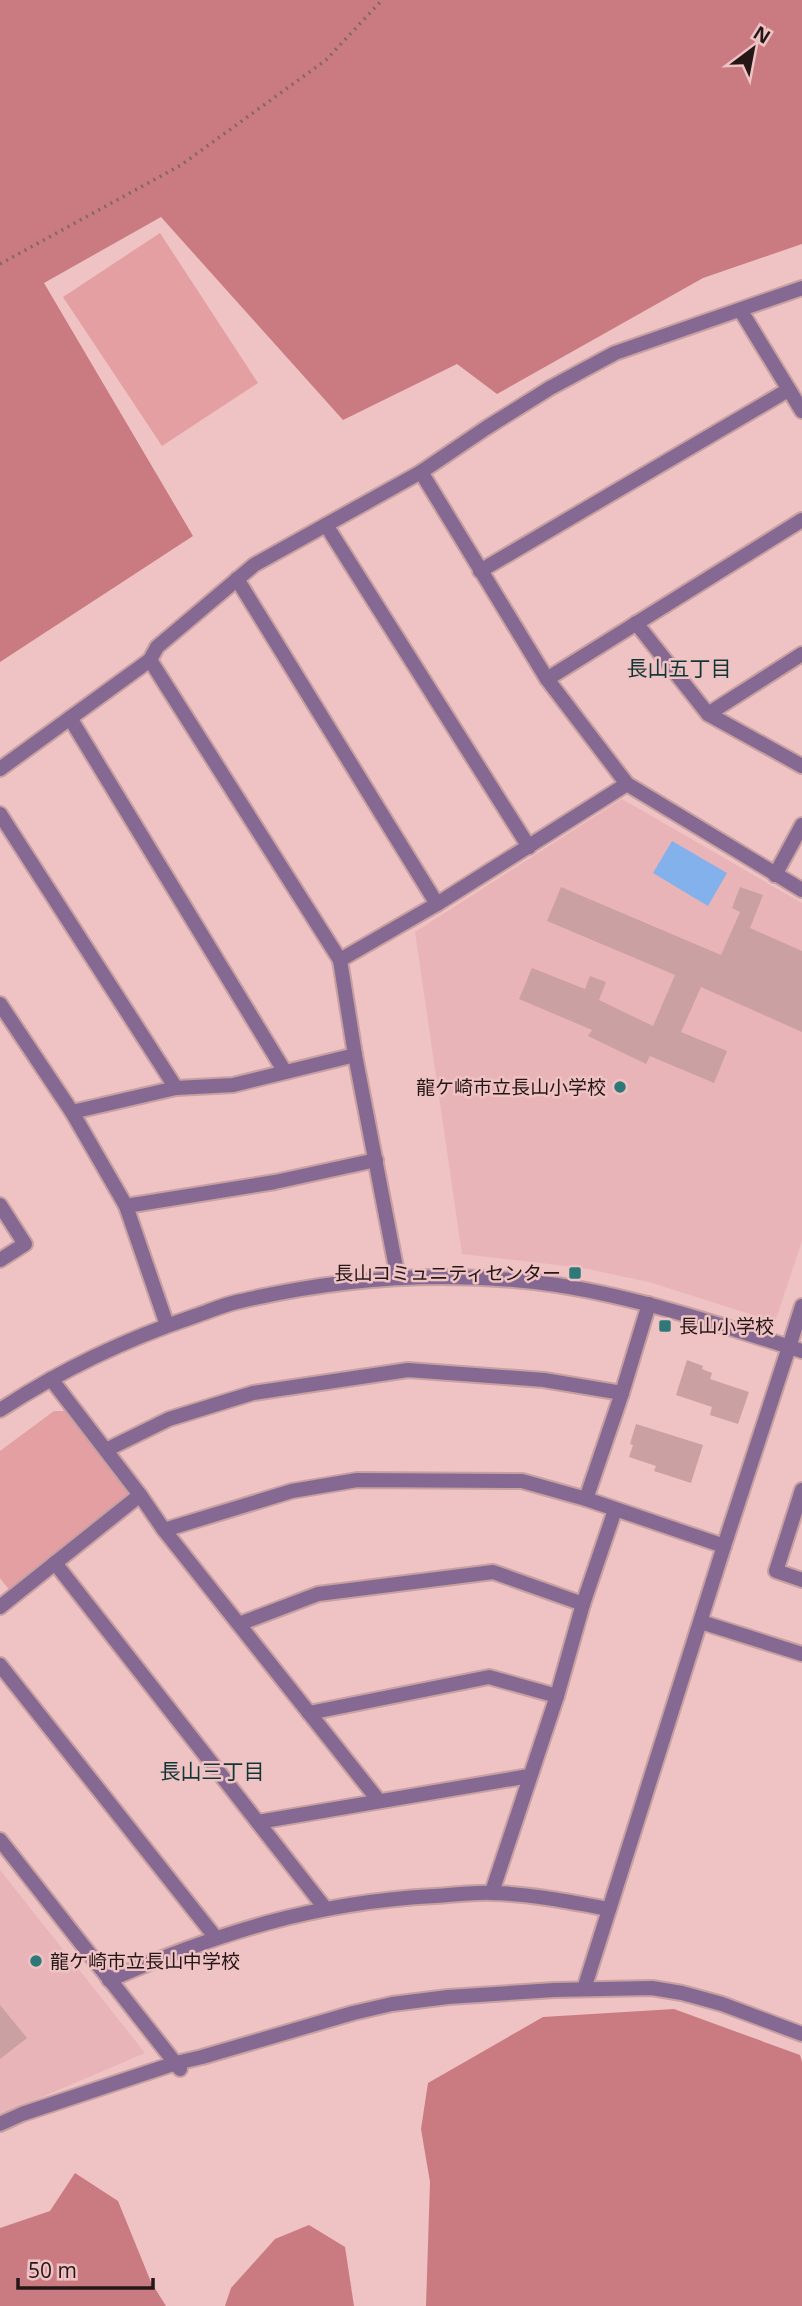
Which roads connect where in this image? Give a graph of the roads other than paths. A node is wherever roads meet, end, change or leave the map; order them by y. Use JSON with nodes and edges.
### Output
{"nodes":[{"id":1,"x":802,"y":288,"type":"edge"},
{"id":2,"x":741,"y":311,"type":"junction"},
{"id":3,"x":788,"y":390,"type":"junction"},
{"id":4,"x":802,"y":411,"type":"edge"},
{"id":5,"x":421,"y":472,"type":"junction"},
{"id":6,"x":802,"y":520,"type":"edge"},
{"id":7,"x":326,"y":525,"type":"junction"},
{"id":8,"x":480,"y":571,"type":"junction"},
{"id":9,"x":237,"y":579,"type":"junction"},
{"id":10,"x":636,"y":623,"type":"junction"},
{"id":11,"x":802,"y":654,"type":"edge"},
{"id":12,"x":150,"y":660,"type":"junction"},
{"id":13,"x":548,"y":679,"type":"junction"},
{"id":14,"x":708,"y":714,"type":"junction"},
{"id":15,"x":70,"y":718,"type":"junction"},
{"id":16,"x":802,"y":766,"type":"edge"},
{"id":17,"x":0,"y":769,"type":"edge"},
{"id":18,"x":627,"y":784,"type":"junction"},
{"id":19,"x":0,"y":814,"type":"edge"},
{"id":20,"x":802,"y":825,"type":"edge"},
{"id":21,"x":529,"y":847,"type":"junction"},
{"id":22,"x":775,"y":875,"type":"junction"},
{"id":23,"x":802,"y":890,"type":"edge"},
{"id":24,"x":437,"y":904,"type":"junction"},
{"id":25,"x":340,"y":960,"type":"junction"},
{"id":26,"x":0,"y":1004,"type":"edge"},
{"id":27,"x":355,"y":1055,"type":"junction"},
{"id":28,"x":285,"y":1072,"type":"junction"},
{"id":29,"x":176,"y":1088,"type":"junction"},
{"id":30,"x":72,"y":1112,"type":"junction"},
{"id":31,"x":376,"y":1160,"type":"junction"},
{"id":32,"x":0,"y":1205,"type":"edge"},
{"id":33,"x":126,"y":1206,"type":"junction"},
{"id":34,"x":0,"y":1260,"type":"edge"},
{"id":35,"x":398,"y":1278,"type":"junction"},
{"id":36,"x":649,"y":1304,"type":"junction"},
{"id":37,"x":802,"y":1306,"type":"edge"},
{"id":38,"x":167,"y":1325,"type":"junction"},
{"id":39,"x":796,"y":1349,"type":"edge"},
{"id":40,"x":51,"y":1378,"type":"junction"},
{"id":41,"x":622,"y":1393,"type":"junction"},
{"id":42,"x":0,"y":1410,"type":"edge"},
{"id":43,"x":106,"y":1450,"type":"junction"},
{"id":44,"x":802,"y":1490,"type":"edge"},
{"id":45,"x":140,"y":1495,"type":"junction"},
{"id":46,"x":586,"y":1500,"type":"junction"},
{"id":47,"x":615,"y":1510,"type":"junction"},
{"id":48,"x":798,"y":1515,"type":"edge"},
{"id":49,"x":164,"y":1530,"type":"junction"},
{"id":50,"x":724,"y":1546,"type":"junction"},
{"id":51,"x":55,"y":1563,"type":"junction"},
{"id":52,"x":802,"y":1580,"type":"edge"},
{"id":53,"x":583,"y":1604,"type":"junction"},
{"id":54,"x":0,"y":1607,"type":"edge"},
{"id":55,"x":701,"y":1622,"type":"junction"},
{"id":56,"x":239,"y":1625,"type":"junction"},
{"id":57,"x":802,"y":1654,"type":"edge"},
{"id":58,"x":0,"y":1665,"type":"edge"},
{"id":59,"x":557,"y":1696,"type":"junction"},
{"id":60,"x":309,"y":1713,"type":"junction"},
{"id":61,"x":529,"y":1776,"type":"junction"},
{"id":62,"x":379,"y":1801,"type":"junction"},
{"id":63,"x":258,"y":1822,"type":"junction"},
{"id":64,"x":0,"y":1840,"type":"edge"},
{"id":65,"x":492,"y":1892,"type":"junction"},
{"id":66,"x":325,"y":1908,"type":"junction"},
{"id":67,"x":609,"y":1909,"type":"junction"},
{"id":68,"x":216,"y":1938,"type":"junction"},
{"id":69,"x":109,"y":1980,"type":"junction"},
{"id":70,"x":584,"y":1989,"type":"junction"},
{"id":71,"x":802,"y":2034,"type":"edge"},
{"id":72,"x":178,"y":2066,"type":"junction"},
{"id":73,"x":0,"y":2124,"type":"edge"}],
"edges":[{"from":1,"to":2,"type":"street"},
{"from":2,"to":3,"type":"street"},
{"from":2,"to":5,"type":"street"},
{"from":3,"to":4,"type":"street"},
{"from":3,"to":8,"type":"street"},
{"from":5,"to":7,"type":"street"},
{"from":5,"to":8,"type":"street"},
{"from":6,"to":10,"type":"street"},
{"from":7,"to":9,"type":"street"},
{"from":7,"to":21,"type":"street"},
{"from":8,"to":13,"type":"street"},
{"from":9,"to":12,"type":"street"},
{"from":9,"to":24,"type":"street"},
{"from":10,"to":13,"type":"street"},
{"from":10,"to":14,"type":"street"},
{"from":11,"to":14,"type":"street"},
{"from":12,"to":15,"type":"street"},
{"from":12,"to":25,"type":"street"},
{"from":13,"to":18,"type":"street"},
{"from":14,"to":16,"type":"street"},
{"from":15,"to":17,"type":"street"},
{"from":15,"to":28,"type":"street"},
{"from":18,"to":21,"type":"street"},
{"from":18,"to":22,"type":"street"},
{"from":19,"to":29,"type":"street"},
{"from":20,"to":22,"type":"street"},
{"from":21,"to":24,"type":"street"},
{"from":22,"to":23,"type":"street"},
{"from":24,"to":25,"type":"street"},
{"from":25,"to":27,"type":"street"},
{"from":26,"to":30,"type":"street"},
{"from":27,"to":28,"type":"street"},
{"from":27,"to":31,"type":"street"},
{"from":28,"to":29,"type":"street"},
{"from":29,"to":30,"type":"street"},
{"from":30,"to":33,"type":"street"},
{"from":31,"to":33,"type":"street"},
{"from":31,"to":35,"type":"street"},
{"from":32,"to":34,"type":"street"},
{"from":33,"to":38,"type":"street"},
{"from":35,"to":36,"type":"street"},
{"from":35,"to":38,"type":"street"},
{"from":36,"to":39,"type":"street"},
{"from":36,"to":41,"type":"street"},
{"from":37,"to":39,"type":"street"},
{"from":38,"to":40,"type":"street"},
{"from":39,"to":50,"type":"street"},
{"from":40,"to":42,"type":"street"},
{"from":40,"to":43,"type":"street"},
{"from":41,"to":43,"type":"street"},
{"from":41,"to":46,"type":"street"},
{"from":43,"to":45,"type":"street"},
{"from":44,"to":48,"type":"street"},
{"from":45,"to":49,"type":"street"},
{"from":45,"to":51,"type":"street"},
{"from":46,"to":47,"type":"street"},
{"from":46,"to":49,"type":"street"},
{"from":47,"to":50,"type":"street"},
{"from":47,"to":53,"type":"street"},
{"from":48,"to":52,"type":"street"},
{"from":49,"to":56,"type":"street"},
{"from":50,"to":55,"type":"street"},
{"from":51,"to":54,"type":"street"},
{"from":51,"to":63,"type":"street"},
{"from":53,"to":56,"type":"street"},
{"from":53,"to":59,"type":"street"},
{"from":55,"to":57,"type":"street"},
{"from":55,"to":67,"type":"street"},
{"from":56,"to":60,"type":"street"},
{"from":58,"to":68,"type":"street"},
{"from":59,"to":60,"type":"street"},
{"from":59,"to":61,"type":"street"},
{"from":60,"to":62,"type":"street"},
{"from":61,"to":62,"type":"street"},
{"from":61,"to":65,"type":"street"},
{"from":62,"to":63,"type":"street"},
{"from":63,"to":66,"type":"street"},
{"from":64,"to":69,"type":"street"},
{"from":65,"to":66,"type":"street"},
{"from":65,"to":67,"type":"street"},
{"from":66,"to":68,"type":"street"},
{"from":67,"to":70,"type":"street"},
{"from":68,"to":69,"type":"street"},
{"from":69,"to":72,"type":"street"},
{"from":70,"to":71,"type":"street"},
{"from":70,"to":72,"type":"street"},
{"from":72,"to":73,"type":"street"}]}
